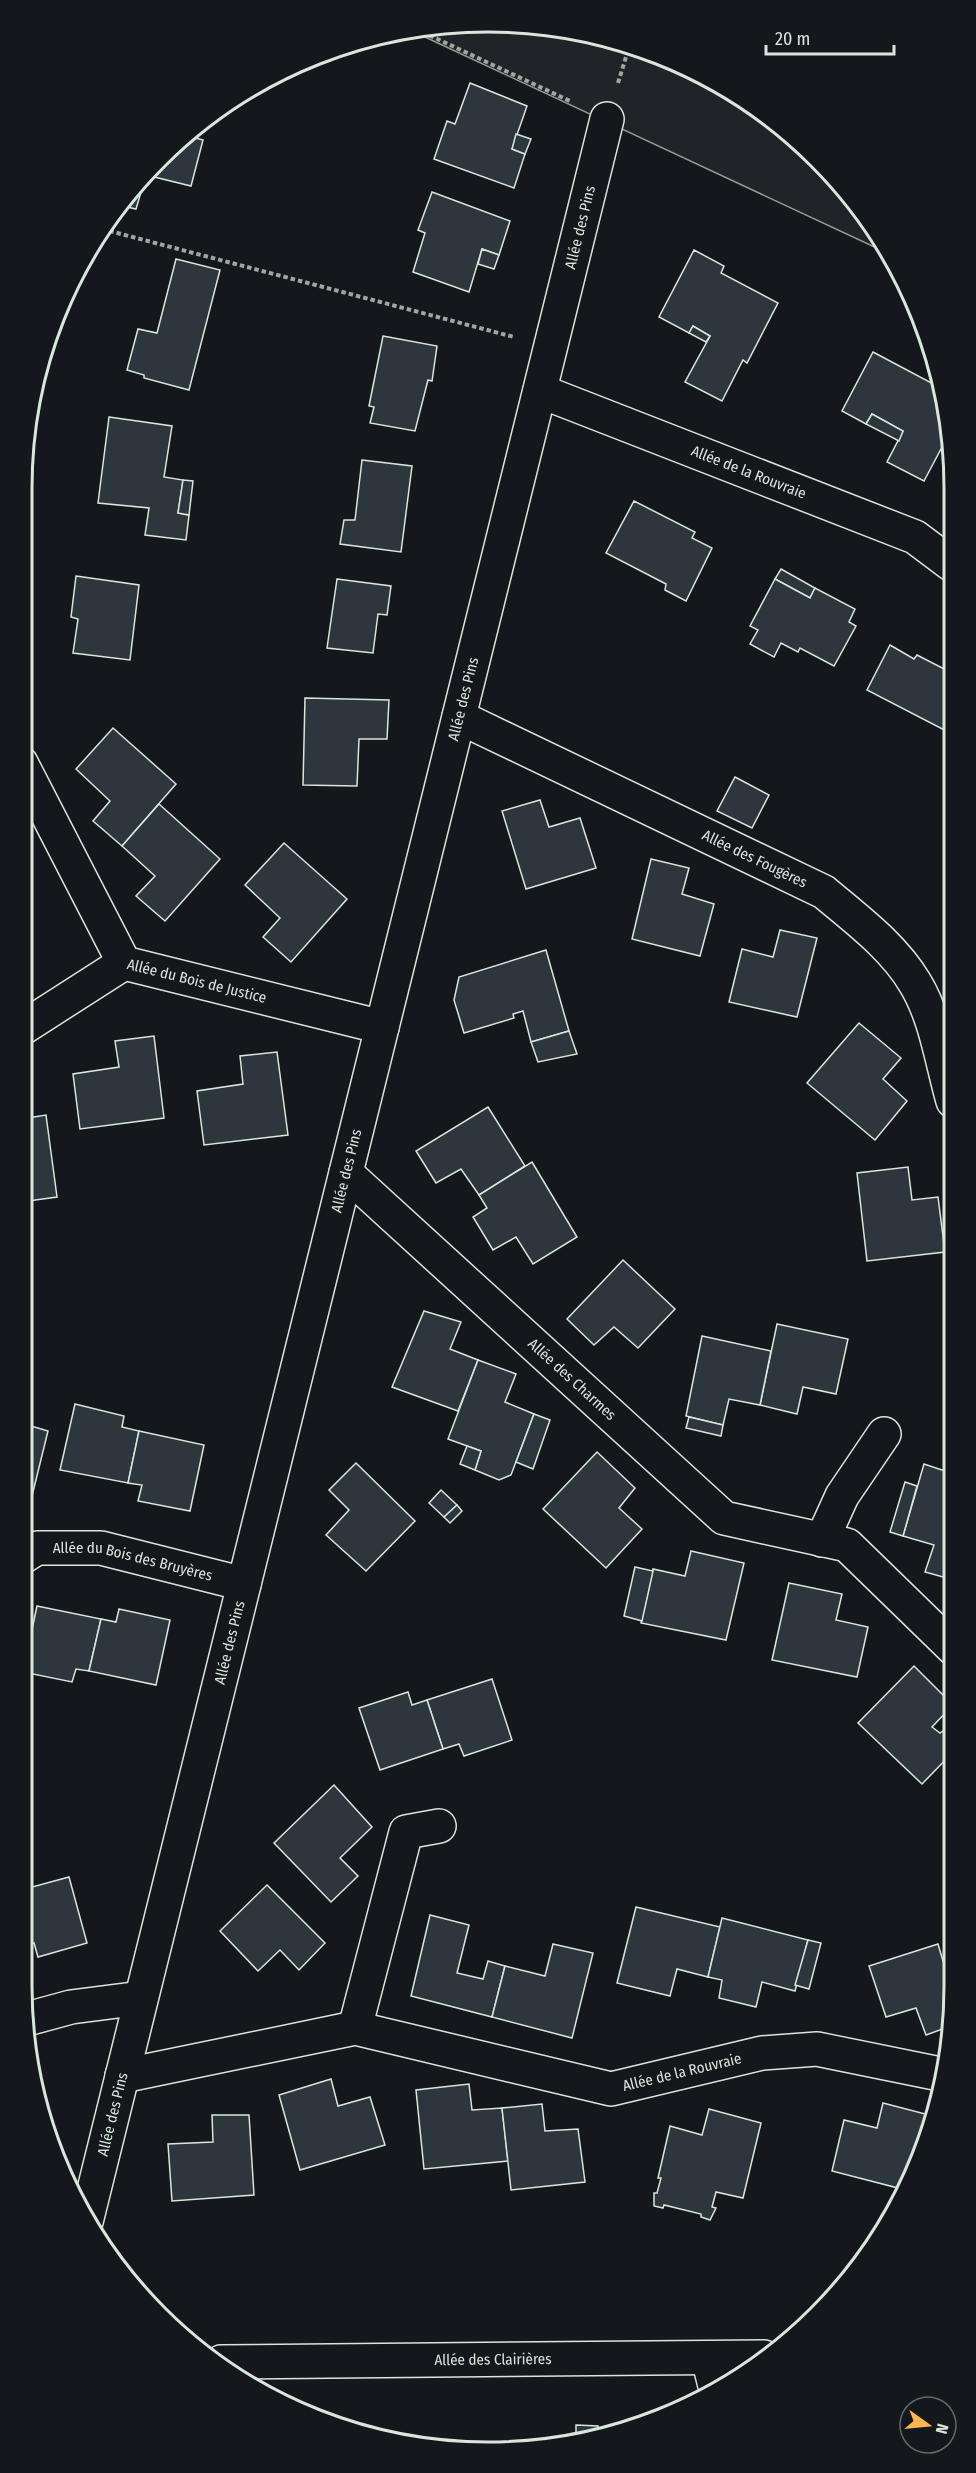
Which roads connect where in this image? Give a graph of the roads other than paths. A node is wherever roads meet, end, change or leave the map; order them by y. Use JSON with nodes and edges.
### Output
{"nodes":[{"id":1,"x":607,"y":119,"type":"road end"},
{"id":2,"x":540,"y":391,"type":"junction"},
{"id":3,"x":944,"y":559,"type":"edge"},
{"id":4,"x":459,"y":717,"type":"junction"},
{"id":5,"x":32,"y":784,"type":"edge"},
{"id":6,"x":124,"y":963,"type":"junction"},
{"id":7,"x":32,"y":1022,"type":"edge"},
{"id":8,"x":382,"y":1027,"type":"junction"},
{"id":9,"x":944,"y":1068,"type":"edge"},
{"id":10,"x":346,"y":1173,"type":"junction"},
{"id":11,"x":884,"y":1434,"type":"dead end"},
{"id":12,"x":822,"y":1540,"type":"junction"},
{"id":13,"x":32,"y":1551,"type":"edge"},
{"id":14,"x":244,"y":1584,"type":"junction"},
{"id":15,"x":944,"y":1639,"type":"edge"},
{"id":16,"x":439,"y":1826,"type":"dead end"},
{"id":17,"x":141,"y":1998,"type":"junction"},
{"id":18,"x":32,"y":2018,"type":"edge"},
{"id":19,"x":355,"y":2028,"type":"junction"},
{"id":20,"x":936,"y":2073,"type":"edge"},
{"id":21,"x":122,"y":2076,"type":"junction"},
{"id":22,"x":90,"y":2207,"type":"edge"},
{"id":23,"x":752,"y":2357,"type":"edge"},
{"id":24,"x":708,"y":2358,"type":"junction"},
{"id":25,"x":230,"y":2362,"type":"edge"},
{"id":26,"x":714,"y":2381,"type":"edge"}],
"edges":[{"from":1,"to":2,"type":"street","name":"Allée des Pins"},
{"from":2,"to":3,"type":"street","name":"Allée de la Rouvraie"},
{"from":2,"to":4,"type":"street","name":"Allée des Pins"},
{"from":4,"to":8,"type":"street","name":"Allée des Pins"},
{"from":4,"to":9,"type":"street","name":"Allée des Fougères"},
{"from":5,"to":6,"type":"street","name":"Allée du Bois de Justice"},
{"from":6,"to":7,"type":"street"},
{"from":6,"to":8,"type":"street","name":"Allée du Bois de Justice"},
{"from":8,"to":10,"type":"street","name":"Allée des Pins"},
{"from":10,"to":12,"type":"street","name":"Allée des Charmes"},
{"from":10,"to":14,"type":"street","name":"Allée des Pins"},
{"from":11,"to":12,"type":"street"},
{"from":12,"to":15,"type":"street","name":"Allée des Charmes"},
{"from":13,"to":14,"type":"street","name":"Allée du Bois des Bruyères"},
{"from":14,"to":17,"type":"street","name":"Allée des Pins"},
{"from":16,"to":19,"type":"street"},
{"from":17,"to":18,"type":"street"},
{"from":17,"to":21,"type":"street","name":"Allée des Pins"},
{"from":19,"to":20,"type":"street","name":"Allée de la Rouvraie"},
{"from":19,"to":21,"type":"street","name":"Allée de la Rouvraie"},
{"from":21,"to":22,"type":"street","name":"Allée des Pins"},
{"from":23,"to":24,"type":"street","name":"Allée des Clairières"},
{"from":24,"to":25,"type":"street","name":"Allée des Clairières"},
{"from":24,"to":26,"type":"street"}]}
